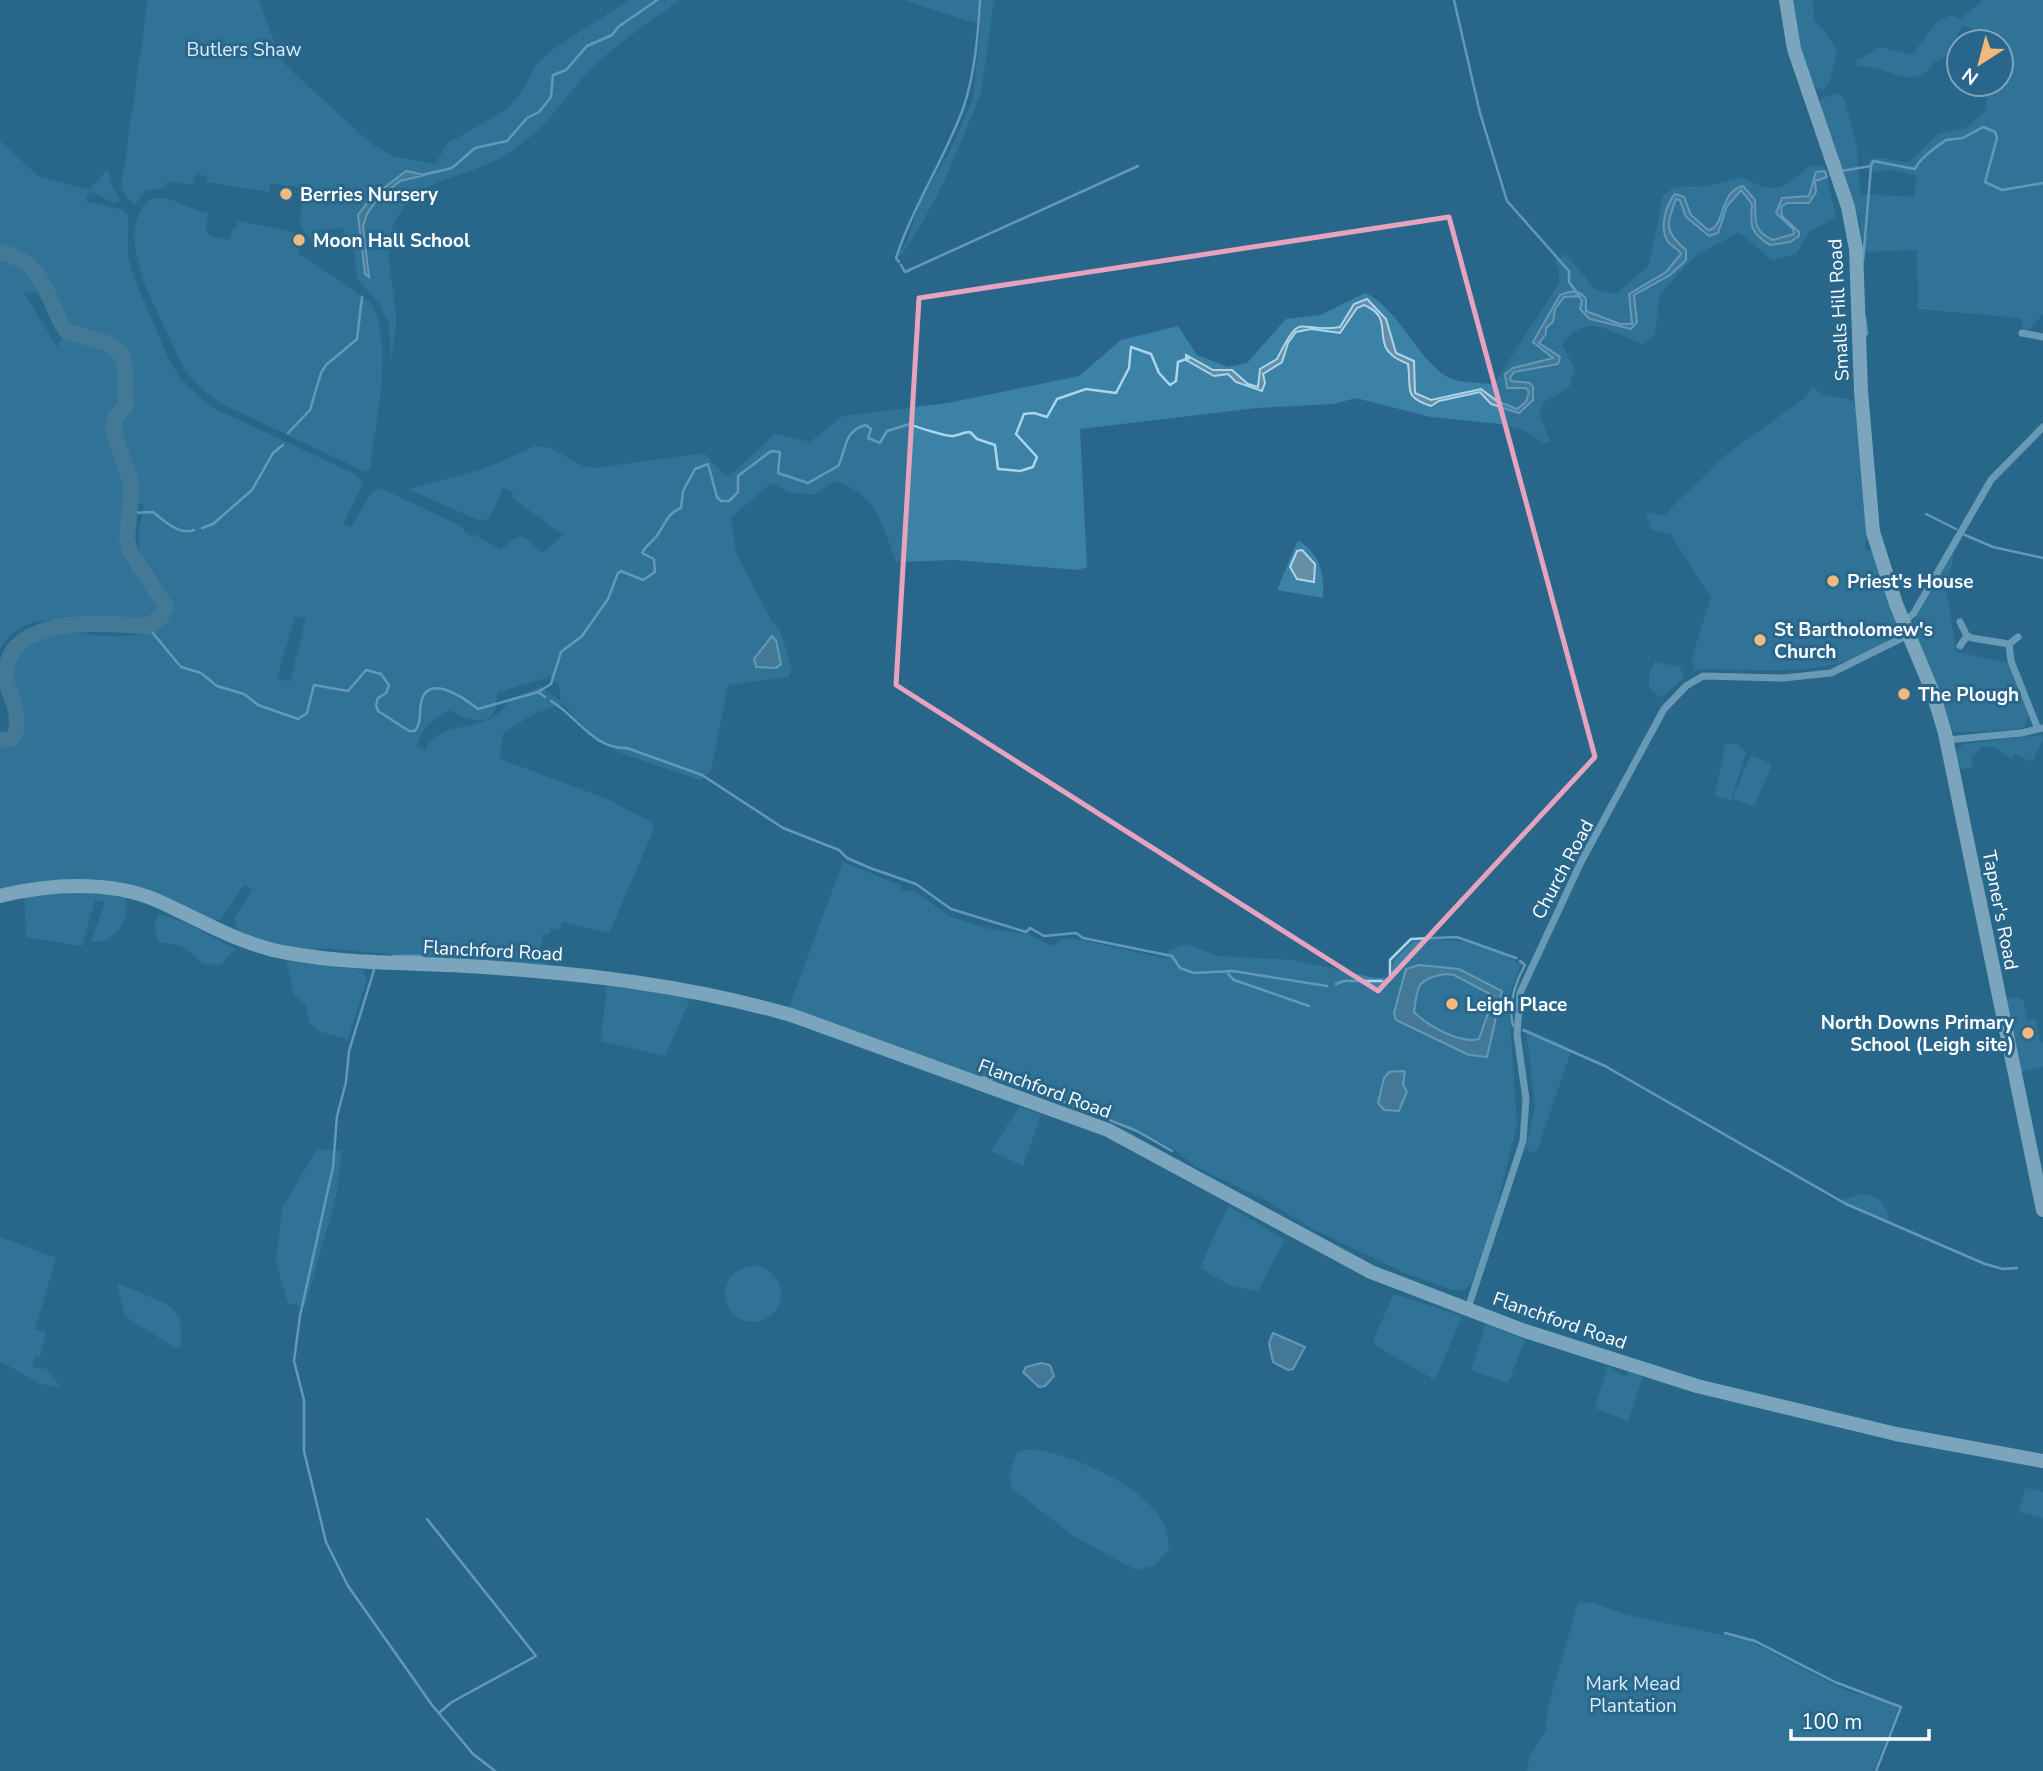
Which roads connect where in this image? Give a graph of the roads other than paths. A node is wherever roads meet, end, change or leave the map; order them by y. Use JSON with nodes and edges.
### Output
{"nodes":[{"id":1,"x":1786,"y":0,"type":"edge"},
{"id":2,"x":2022,"y":333,"type":"dead end"},
{"id":3,"x":2043,"y":337,"type":"edge"},
{"id":4,"x":2043,"y":427,"type":"edge"},
{"id":5,"x":1960,"y":622,"type":"dead end"},
{"id":6,"x":1906,"y":629,"type":"junction"},
{"id":7,"x":1968,"y":636,"type":"junction"},
{"id":8,"x":2018,"y":637,"type":"dead end"},
{"id":9,"x":2009,"y":644,"type":"junction"},
{"id":10,"x":1960,"y":646,"type":"dead end"},
{"id":11,"x":2041,"y":728,"type":"edge"},
{"id":12,"x":1947,"y":740,"type":"junction"},
{"id":13,"x":0,"y":896,"type":"edge"},
{"id":14,"x":2043,"y":1210,"type":"edge"},
{"id":15,"x":1468,"y":1308,"type":"junction"},
{"id":16,"x":2043,"y":1461,"type":"edge"}],
"edges":[{"from":1,"to":6,"type":"street","name":"Smalls Hill Road"},
{"from":2,"to":3,"type":"street"},
{"from":4,"to":6,"type":"street"},
{"from":5,"to":7,"type":"street"},
{"from":6,"to":12,"type":"street","name":"Tapner's Road"},
{"from":6,"to":15,"type":"street","name":"Church Road"},
{"from":7,"to":9,"type":"street"},
{"from":7,"to":10,"type":"street"},
{"from":8,"to":9,"type":"street"},
{"from":9,"to":11,"type":"street"},
{"from":11,"to":12,"type":"street"},
{"from":12,"to":14,"type":"street","name":"Tapner's Road"},
{"from":13,"to":15,"type":"street","name":"Flanchford Road"},
{"from":15,"to":16,"type":"street","name":"Flanchford Road"}]}
